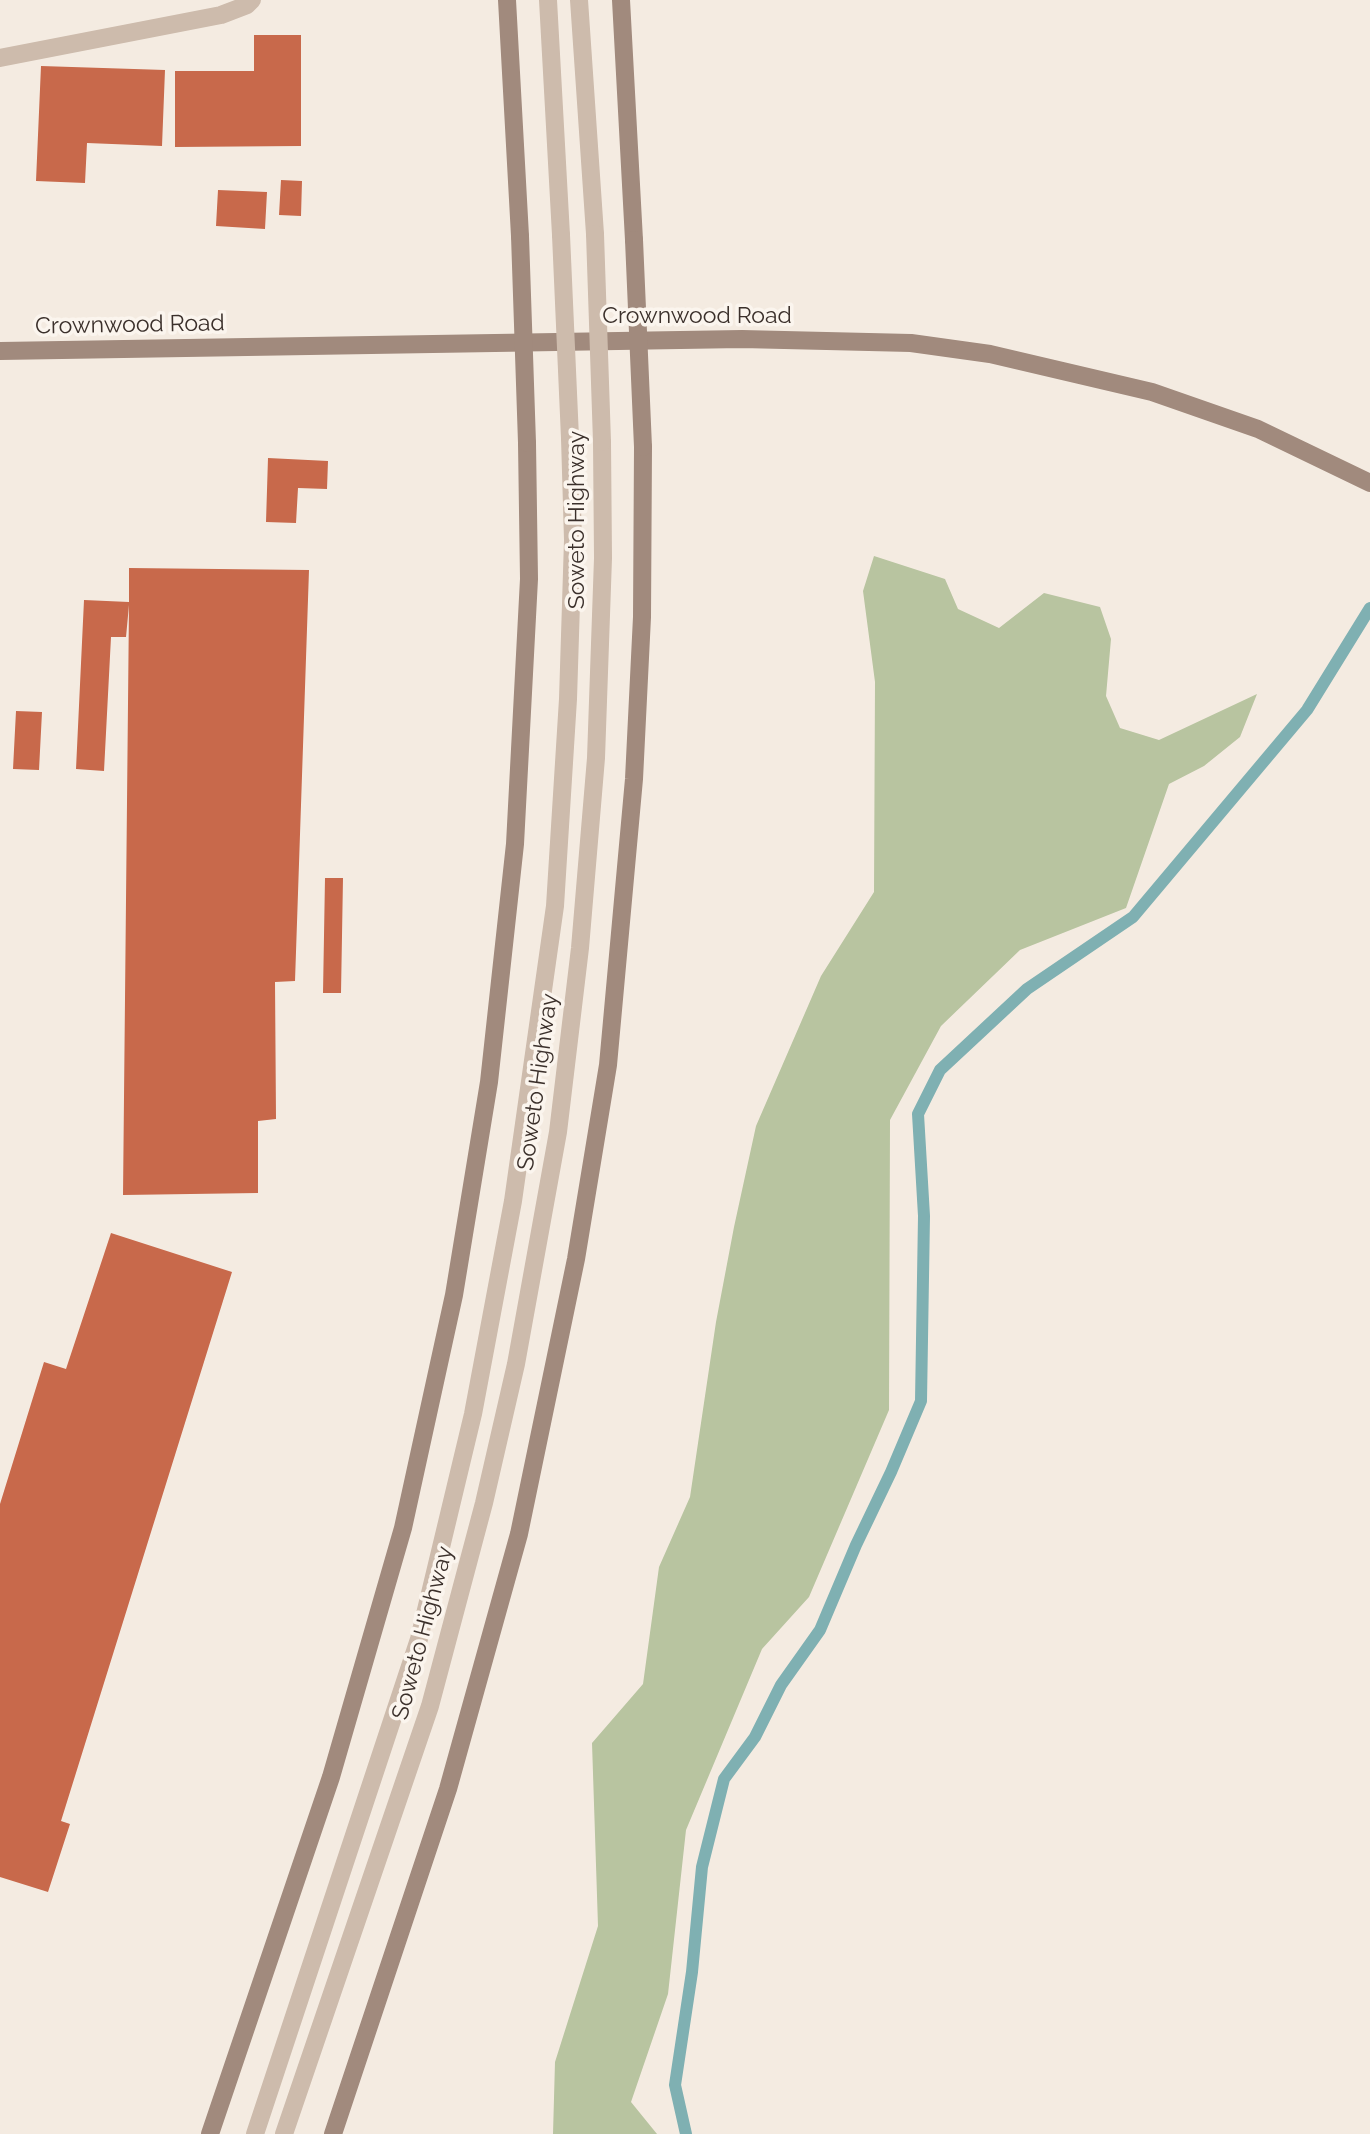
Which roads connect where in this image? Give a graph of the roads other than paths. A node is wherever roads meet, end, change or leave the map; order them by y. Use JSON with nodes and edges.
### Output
{"nodes":[{"id":1,"x":252,"y":0,"type":"edge"},
{"id":2,"x":507,"y":0,"type":"edge"},
{"id":3,"x":548,"y":0,"type":"edge"},
{"id":4,"x":579,"y":0,"type":"edge"},
{"id":5,"x":621,"y":0,"type":"edge"},
{"id":6,"x":0,"y":58,"type":"edge"},
{"id":7,"x":0,"y":352,"type":"edge"},
{"id":8,"x":1362,"y":479,"type":"edge"},
{"id":9,"x":210,"y":2134,"type":"edge"},
{"id":10,"x":255,"y":2134,"type":"edge"},
{"id":11,"x":284,"y":2134,"type":"edge"},
{"id":12,"x":333,"y":2134,"type":"edge"}],
"edges":[{"from":1,"to":6,"type":"lane"},
{"from":2,"to":9,"type":"main road","name":"Soweto Highway","bridge":true},
{"from":3,"to":10,"type":"lane","name":"Soweto Highway","bridge":true},
{"from":4,"to":11,"type":"lane","name":"Soweto Highway","bridge":true},
{"from":5,"to":12,"type":"main road","bridge":true},
{"from":7,"to":8,"type":"main road","name":"Crownwood Road"}]}
